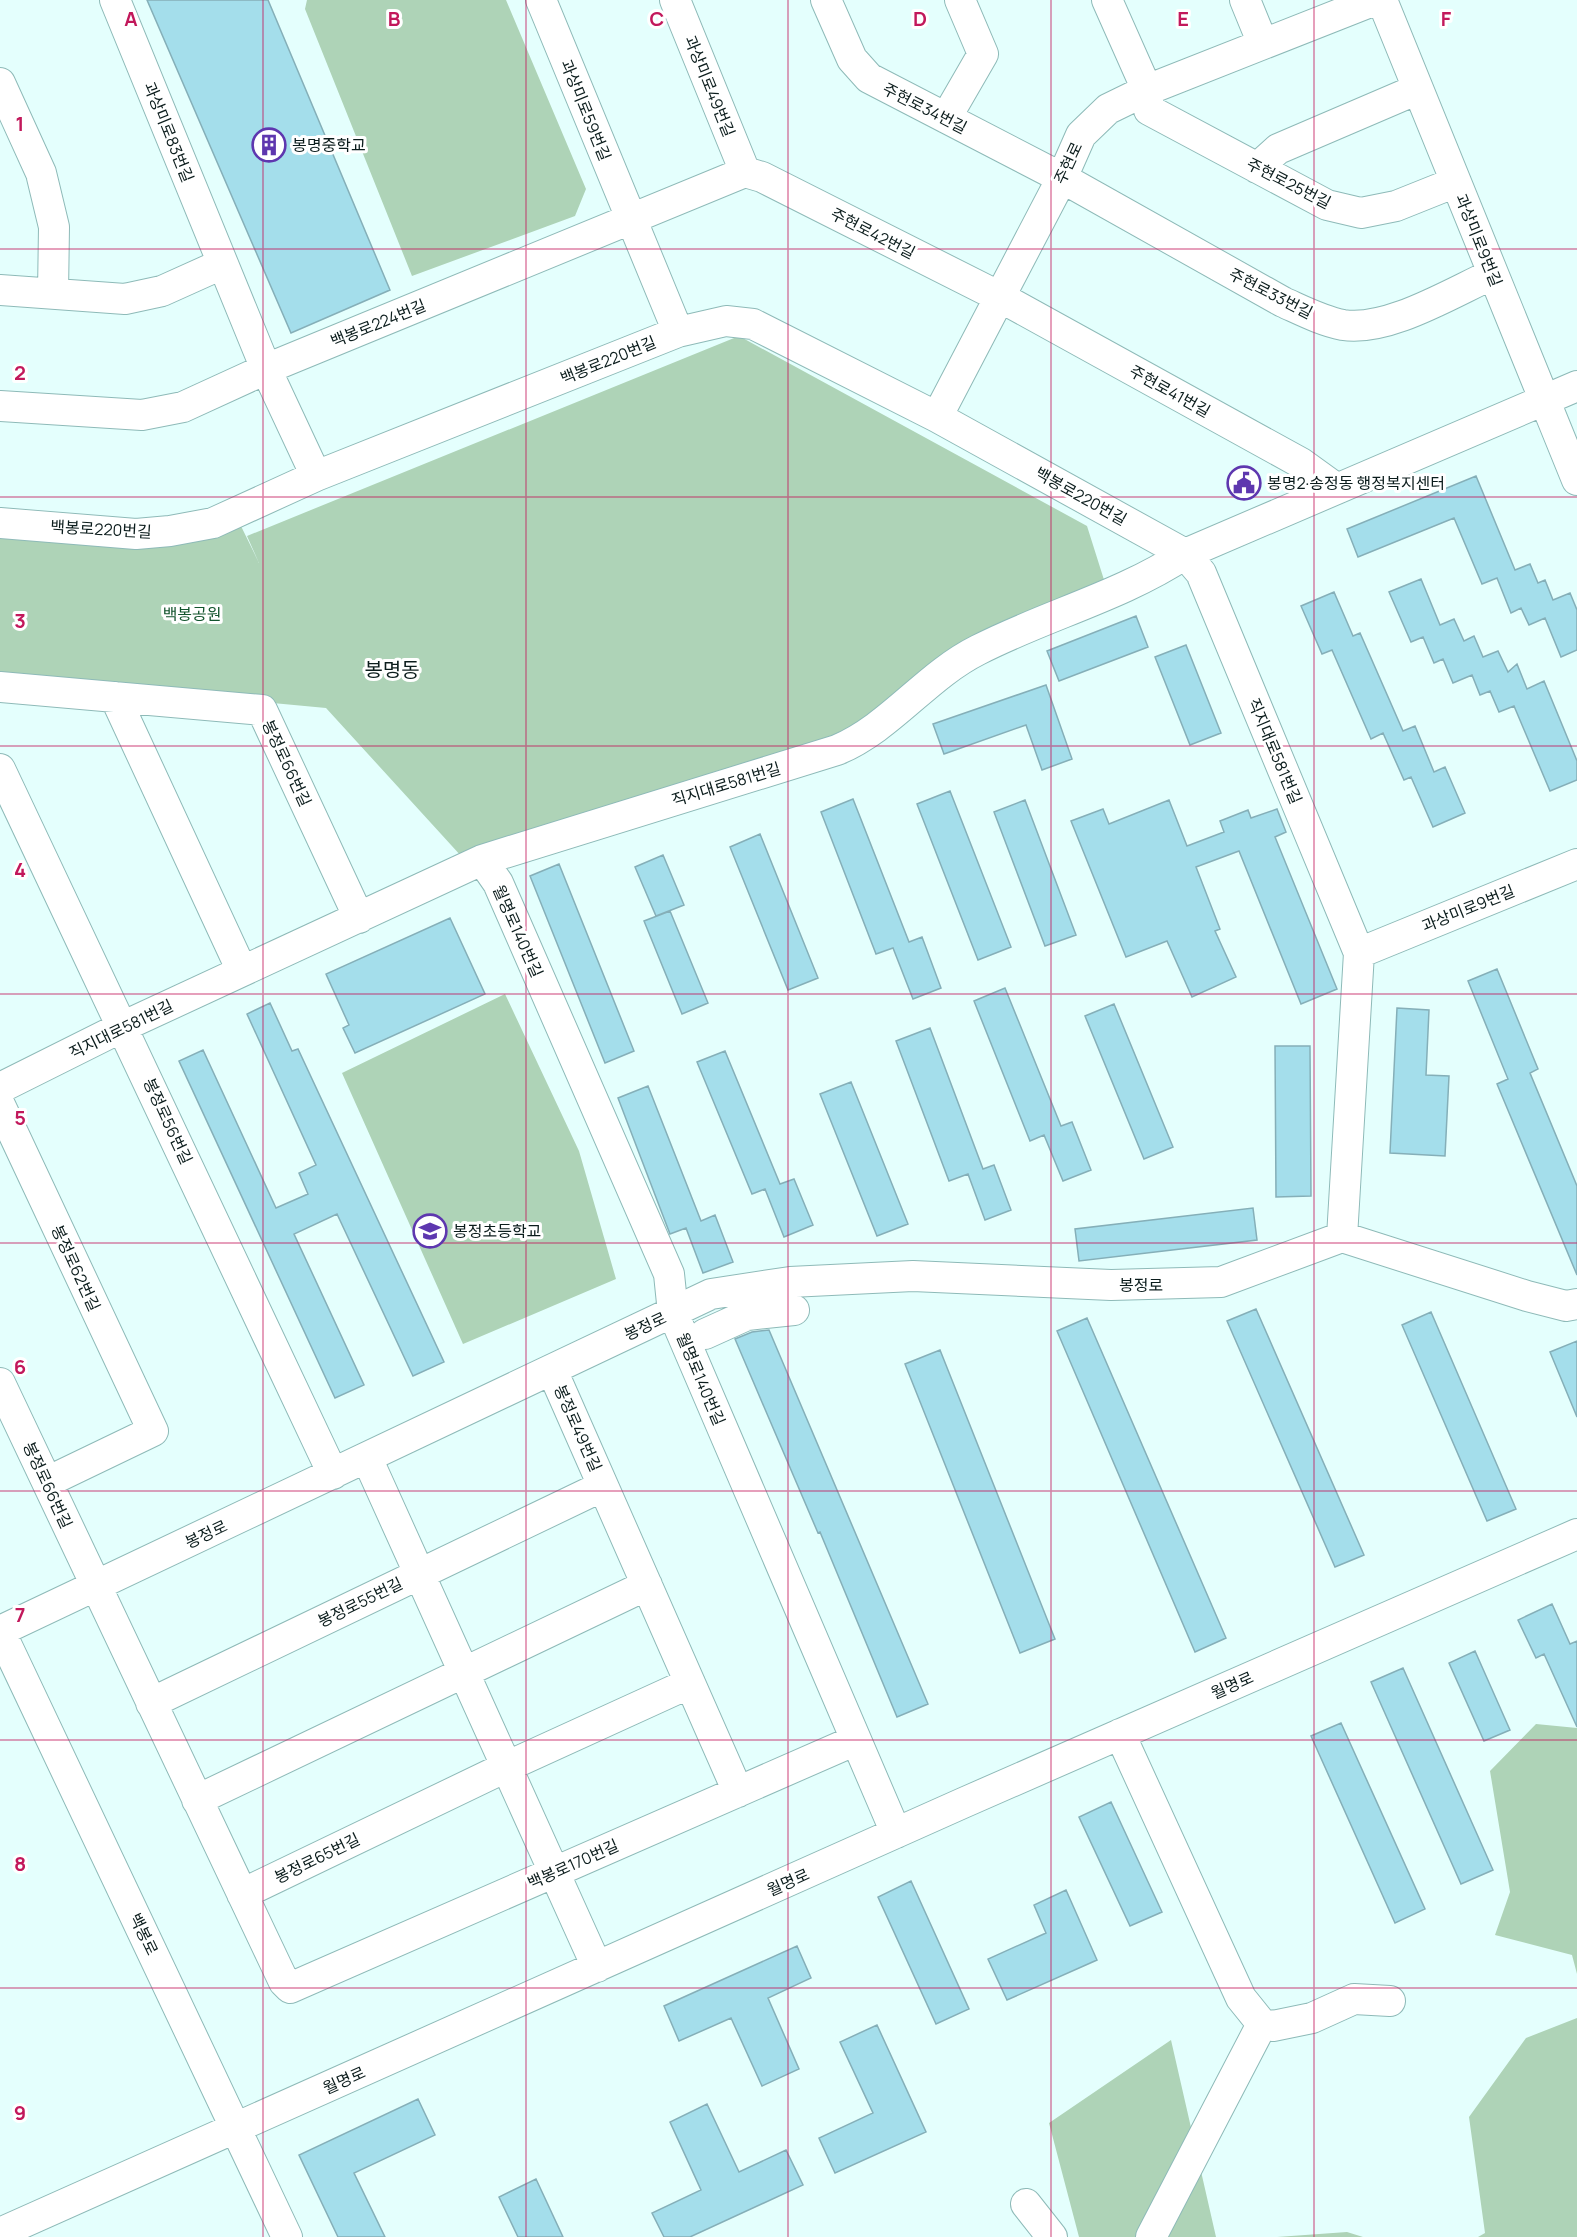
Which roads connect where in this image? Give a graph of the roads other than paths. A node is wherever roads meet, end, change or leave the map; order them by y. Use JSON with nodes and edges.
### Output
{"nodes":[{"id":1,"x":116,"y":0,"type":"edge"},
{"id":2,"x":541,"y":0,"type":"edge"},
{"id":3,"x":675,"y":0,"type":"edge"},
{"id":4,"x":826,"y":0,"type":"edge"},
{"id":5,"x":960,"y":0,"type":"edge"},
{"id":6,"x":1107,"y":0,"type":"edge"},
{"id":7,"x":1245,"y":0,"type":"edge"},
{"id":8,"x":1375,"y":0,"type":"edge"},
{"id":9,"x":1382,"y":0,"type":"edge"},
{"id":10,"x":1263,"y":44,"type":"junction"},
{"id":11,"x":0,"y":83,"type":"edge"},
{"id":12,"x":1418,"y":89,"type":"junction"},
{"id":13,"x":1147,"y":90,"type":"junction"},
{"id":14,"x":946,"y":118,"type":"junction"},
{"id":15,"x":1257,"y":168,"type":"junction"},
{"id":16,"x":745,"y":172,"type":"junction"},
{"id":17,"x":1062,"y":178,"type":"junction"},
{"id":18,"x":1456,"y":182,"type":"junction"},
{"id":19,"x":631,"y":219,"type":"junction"},
{"id":20,"x":222,"y":264,"type":"junction"},
{"id":21,"x":1493,"y":274,"type":"junction"},
{"id":22,"x":0,"y":290,"type":"edge"},
{"id":23,"x":53,"y":293,"type":"junction"},
{"id":24,"x":1000,"y":297,"type":"junction"},
{"id":25,"x":678,"y":332,"type":"junction"},
{"id":26,"x":266,"y":369,"type":"junction"},
{"id":27,"x":1577,"y":386,"type":"edge"},
{"id":28,"x":1544,"y":400,"type":"junction"},
{"id":29,"x":0,"y":406,"type":"edge"},
{"id":30,"x":937,"y":417,"type":"junction"},
{"id":31,"x":316,"y":476,"type":"junction"},
{"id":32,"x":1577,"y":480,"type":"edge"},
{"id":33,"x":1337,"y":489,"type":"junction"},
{"id":34,"x":0,"y":523,"type":"edge"},
{"id":35,"x":1185,"y":554,"type":"junction"},
{"id":36,"x":0,"y":687,"type":"edge"},
{"id":37,"x":115,"y":697,"type":"junction"},
{"id":38,"x":0,"y":769,"type":"edge"},
{"id":39,"x":482,"y":860,"type":"junction"},
{"id":40,"x":1577,"y":864,"type":"edge"},
{"id":41,"x":359,"y":918,"type":"junction"},
{"id":42,"x":1359,"y":953,"type":"junction"},
{"id":43,"x":242,"y":971,"type":"junction"},
{"id":44,"x":124,"y":1026,"type":"junction"},
{"id":45,"x":0,"y":1088,"type":"edge"},
{"id":46,"x":0,"y":1105,"type":"edge"},
{"id":47,"x":1342,"y":1237,"type":"junction"},
{"id":48,"x":1577,"y":1304,"type":"edge"},
{"id":49,"x":794,"y":1310,"type":"dead end"},
{"id":50,"x":672,"y":1313,"type":"junction"},
{"id":51,"x":705,"y":1335,"type":"dead end"},
{"id":52,"x":552,"y":1370,"type":"junction"},
{"id":53,"x":0,"y":1383,"type":"edge"},
{"id":54,"x":366,"y":1458,"type":"junction"},
{"id":55,"x":333,"y":1474,"type":"junction"},
{"id":56,"x":47,"y":1482,"type":"junction"},
{"id":57,"x":603,"y":1485,"type":"junction"},
{"id":58,"x":516,"y":1527,"type":"joint"},
{"id":59,"x":1577,"y":1534,"type":"edge"},
{"id":60,"x":419,"y":1574,"type":"junction"},
{"id":61,"x":647,"y":1585,"type":"junction"},
{"id":62,"x":96,"y":1587,"type":"junction"},
{"id":63,"x":0,"y":1631,"type":"edge"},
{"id":64,"x":464,"y":1673,"type":"junction"},
{"id":65,"x":690,"y":1683,"type":"junction"},
{"id":66,"x":151,"y":1703,"type":"junction"},
{"id":67,"x":1120,"y":1734,"type":"junction"},
{"id":68,"x":856,"y":1740,"type":"junction"},
{"id":69,"x":506,"y":1767,"type":"junction"},
{"id":70,"x":738,"y":1792,"type":"junction"},
{"id":71,"x":197,"y":1800,"type":"junction"},
{"id":72,"x":896,"y":1833,"type":"junction"},
{"id":73,"x":554,"y":1872,"type":"junction"},
{"id":74,"x":242,"y":1894,"type":"junction"},
{"id":75,"x":597,"y":1967,"type":"junction"},
{"id":76,"x":1390,"y":2001,"type":"dead end"},
{"id":77,"x":1262,"y":2024,"type":"junction"},
{"id":78,"x":237,"y":2128,"type":"junction"},
{"id":79,"x":1026,"y":2204,"type":"dead end"},
{"id":80,"x":0,"y":2233,"type":"edge"},
{"id":81,"x":287,"y":2237,"type":"edge"},
{"id":82,"x":1052,"y":2237,"type":"edge"},
{"id":83,"x":1151,"y":2237,"type":"edge"}],
"edges":[{"from":1,"to":20,"type":"street","name":"과상미로83번길"},
{"from":2,"to":19,"type":"street","name":"과상미로59번길"},
{"from":3,"to":16,"type":"street","name":"과상미로49번길"},
{"from":4,"to":14,"type":"street","name":"주현로34번길"},
{"from":5,"to":14,"type":"street"},
{"from":6,"to":13,"type":"street"},
{"from":7,"to":10,"type":"street"},
{"from":8,"to":10,"type":"street","name":"주현로"},
{"from":9,"to":12,"type":"street","name":"과상미로9번길"},
{"from":10,"to":13,"type":"street","name":"주현로"},
{"from":11,"to":23,"type":"street"},
{"from":12,"to":15,"type":"street"},
{"from":12,"to":18,"type":"street","name":"과상미로9번길"},
{"from":13,"to":15,"type":"street","name":"주현로25번길"},
{"from":13,"to":17,"type":"street","name":"주현로"},
{"from":14,"to":17,"type":"street","name":"주현로34번길"},
{"from":15,"to":18,"type":"street","name":"주현로25번길"},
{"from":16,"to":19,"type":"street","name":"백봉로224번길"},
{"from":16,"to":24,"type":"street","name":"주현로42번길"},
{"from":17,"to":21,"type":"street","name":"주현로33번길"},
{"from":17,"to":24,"type":"street","name":"주현로"},
{"from":18,"to":21,"type":"street","name":"과상미로9번길"},
{"from":19,"to":25,"type":"street","name":"과상미로59번길"},
{"from":19,"to":26,"type":"street","name":"백봉로224번길"},
{"from":20,"to":23,"type":"street"},
{"from":20,"to":26,"type":"street","name":"과상미로83번길"},
{"from":21,"to":28,"type":"street","name":"과상미로9번길"},
{"from":22,"to":23,"type":"street"},
{"from":24,"to":30,"type":"street","name":"주현로"},
{"from":24,"to":33,"type":"street","name":"주현로41번길"},
{"from":25,"to":30,"type":"street","name":"백봉로220번길"},
{"from":25,"to":31,"type":"street","name":"백봉로220번길"},
{"from":26,"to":29,"type":"street","name":"백봉로224번길"},
{"from":26,"to":31,"type":"street","name":"과상미로83번길"},
{"from":27,"to":28,"type":"street","name":"직지대로581번길"},
{"from":28,"to":32,"type":"street","name":"과상미로9번길"},
{"from":28,"to":33,"type":"street","name":"직지대로581번길"},
{"from":30,"to":35,"type":"street","name":"백봉로220번길"},
{"from":31,"to":34,"type":"street","name":"백봉로220번길"},
{"from":33,"to":35,"type":"street","name":"직지대로581번길"},
{"from":35,"to":39,"type":"street","name":"직지대로581번길"},
{"from":35,"to":42,"type":"street","name":"직지대로581번길"},
{"from":36,"to":37,"type":"street","name":"봉정로66번길"},
{"from":37,"to":41,"type":"street","name":"봉정로66번길"},
{"from":37,"to":43,"type":"street"},
{"from":38,"to":44,"type":"street","name":"봉정로56번길"},
{"from":39,"to":41,"type":"street","name":"직지대로581번길"},
{"from":39,"to":50,"type":"street","name":"월명로140번길"},
{"from":40,"to":42,"type":"street","name":"과상미로9번길"},
{"from":41,"to":43,"type":"street","name":"직지대로581번길"},
{"from":42,"to":47,"type":"street"},
{"from":43,"to":44,"type":"street","name":"직지대로581번길"},
{"from":44,"to":45,"type":"street","name":"직지대로581번길"},
{"from":44,"to":55,"type":"street","name":"봉정로56번길"},
{"from":46,"to":56,"type":"street","name":"봉정로62번길"},
{"from":47,"to":48,"type":"street"},
{"from":47,"to":50,"type":"street","name":"봉정로"},
{"from":49,"to":51,"type":"street"},
{"from":50,"to":52,"type":"street","name":"봉정로"},
{"from":50,"to":68,"type":"street","name":"월명로140번길"},
{"from":52,"to":54,"type":"street","name":"봉정로"},
{"from":52,"to":57,"type":"street","name":"봉정로49번길"},
{"from":53,"to":56,"type":"street","name":"봉정로66번길"},
{"from":54,"to":55,"type":"street","name":"봉정로"},
{"from":54,"to":60,"type":"street","name":"봉정로55번길"},
{"from":55,"to":62,"type":"street","name":"봉정로"},
{"from":56,"to":62,"type":"street","name":"봉정로66번길"},
{"from":57,"to":58,"type":"street","name":"봉정로49번길"},
{"from":57,"to":61,"type":"street","name":"봉정로49번길"},
{"from":58,"to":60,"type":"street","name":"봉정로55번길"},
{"from":59,"to":67,"type":"street","name":"월명로"},
{"from":60,"to":64,"type":"street","name":"봉정로55번길"},
{"from":60,"to":66,"type":"street","name":"봉정로55번길"},
{"from":61,"to":64,"type":"street"},
{"from":61,"to":65,"type":"street","name":"봉정로49번길"},
{"from":62,"to":63,"type":"street","name":"봉정로"},
{"from":62,"to":66,"type":"street"},
{"from":63,"to":78,"type":"street","name":"백봉로"},
{"from":64,"to":69,"type":"street","name":"봉정로55번길"},
{"from":64,"to":71,"type":"street"},
{"from":65,"to":69,"type":"street"},
{"from":65,"to":70,"type":"street","name":"봉정로49번길"},
{"from":66,"to":71,"type":"street"},
{"from":67,"to":72,"type":"street","name":"월명로"},
{"from":67,"to":77,"type":"street"},
{"from":68,"to":70,"type":"street","name":"백봉로170번길"},
{"from":68,"to":72,"type":"street","name":"월명로140번길"},
{"from":69,"to":73,"type":"street","name":"봉정로55번길"},
{"from":69,"to":74,"type":"street","name":"봉정로65번길"},
{"from":70,"to":73,"type":"street","name":"백봉로170번길"},
{"from":71,"to":74,"type":"street"},
{"from":72,"to":75,"type":"street","name":"월명로"},
{"from":73,"to":74,"type":"street","name":"백봉로170번길"},
{"from":73,"to":75,"type":"street","name":"봉정로55번길"},
{"from":75,"to":78,"type":"street","name":"월명로"},
{"from":76,"to":77,"type":"street"},
{"from":77,"to":83,"type":"street"},
{"from":78,"to":80,"type":"street","name":"월명로"},
{"from":78,"to":81,"type":"street","name":"백봉로"},
{"from":79,"to":82,"type":"street"}]}
